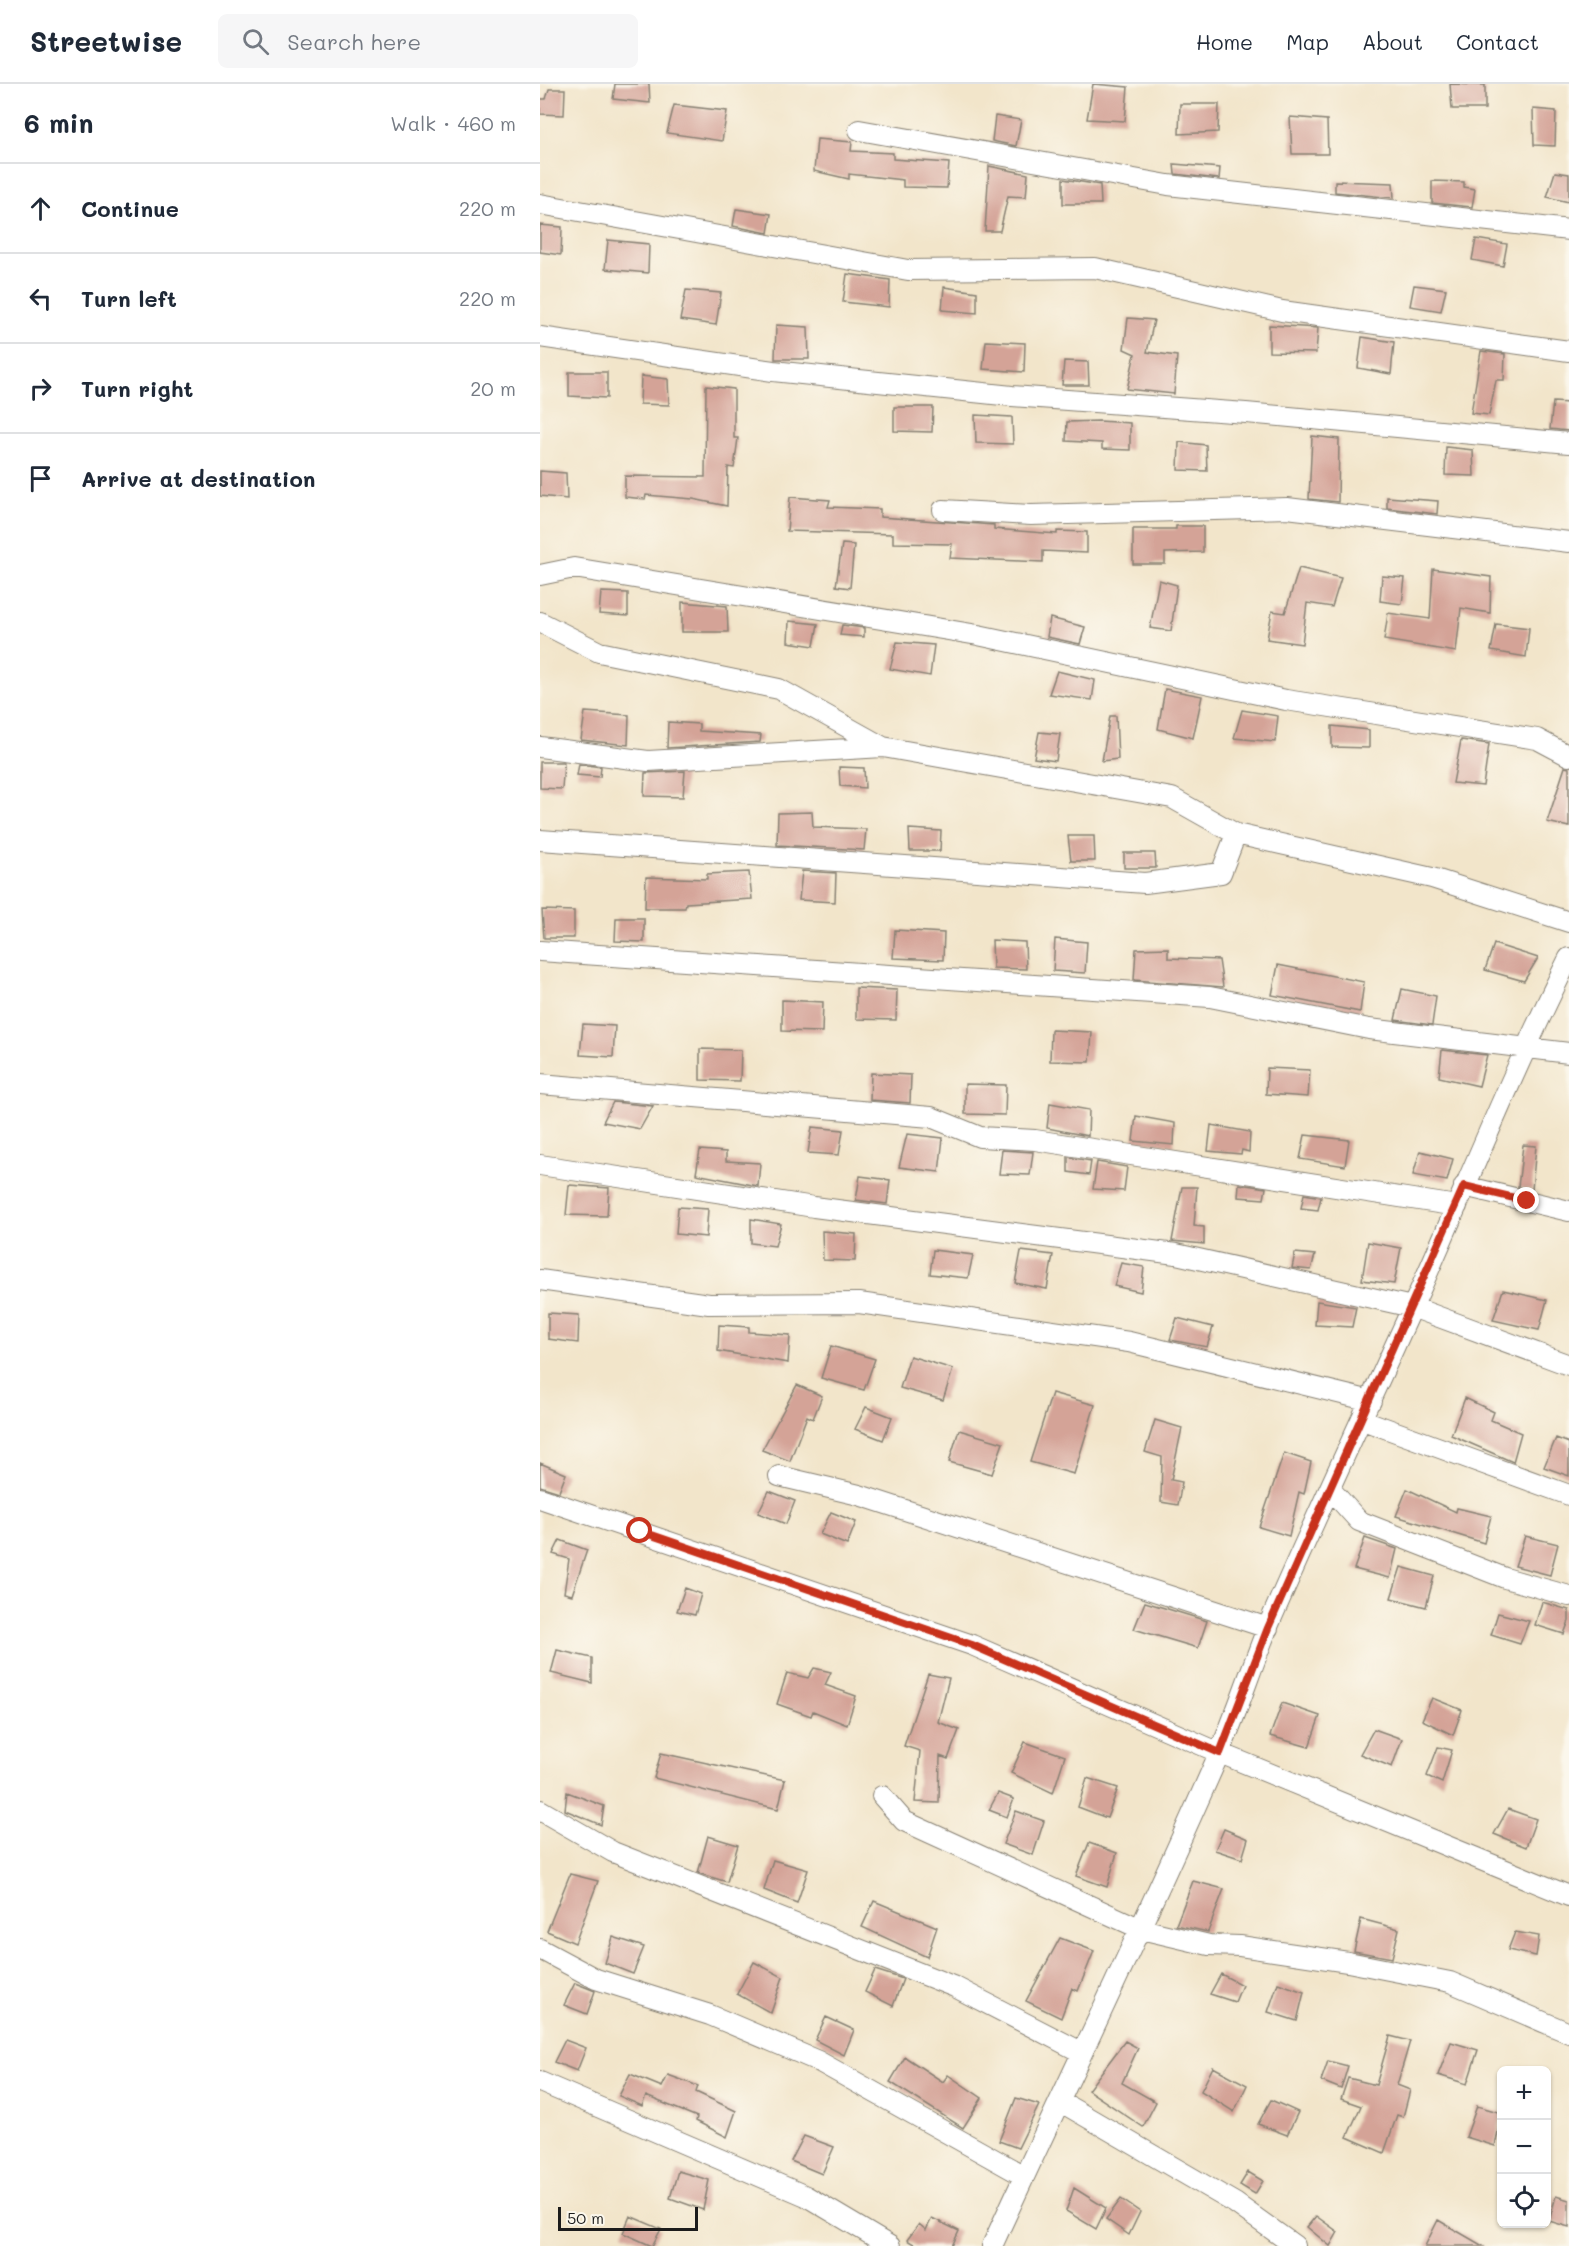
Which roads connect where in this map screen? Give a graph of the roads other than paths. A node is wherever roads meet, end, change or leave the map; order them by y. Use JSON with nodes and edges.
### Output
{"nodes":[{"id":1,"x":859,"y":129,"type":"dead end"},
{"id":2,"x":540,"y":204,"type":"edge"},
{"id":3,"x":1569,"y":230,"type":"edge"},
{"id":4,"x":540,"y":337,"type":"edge"},
{"id":5,"x":1569,"y":351,"type":"edge"},
{"id":6,"x":1569,"y":443,"type":"edge"},
{"id":7,"x":944,"y":510,"type":"dead end"},
{"id":8,"x":1569,"y":542,"type":"edge"},
{"id":9,"x":540,"y":575,"type":"edge"},
{"id":10,"x":540,"y":622,"type":"edge"},
{"id":11,"x":540,"y":747,"type":"edge"},
{"id":12,"x":883,"y":747,"type":"junction"},
{"id":13,"x":1569,"y":756,"type":"edge"},
{"id":14,"x":1236,"y":834,"type":"junction"},
{"id":15,"x":540,"y":840,"type":"edge"},
{"id":16,"x":1569,"y":922,"type":"edge"},
{"id":17,"x":540,"y":951,"type":"edge"},
{"id":18,"x":1569,"y":958,"type":"edge"},
{"id":19,"x":1525,"y":1046,"type":"junction"},
{"id":20,"x":1569,"y":1053,"type":"edge"},
{"id":21,"x":540,"y":1084,"type":"edge"},
{"id":22,"x":540,"y":1165,"type":"edge"},
{"id":23,"x":1464,"y":1186,"type":"junction"},
{"id":24,"x":1457,"y":1206,"type":"junction"},
{"id":25,"x":1569,"y":1211,"type":"edge"},
{"id":26,"x":540,"y":1280,"type":"edge"},
{"id":27,"x":1412,"y":1307,"type":"junction"},
{"id":28,"x":1569,"y":1365,"type":"edge"},
{"id":29,"x":1371,"y":1401,"type":"junction"},
{"id":30,"x":1363,"y":1420,"type":"junction"},
{"id":31,"x":779,"y":1476,"type":"dead end"},
{"id":32,"x":1331,"y":1490,"type":"junction"},
{"id":33,"x":1569,"y":1495,"type":"edge"},
{"id":34,"x":540,"y":1498,"type":"edge"},
{"id":35,"x":1569,"y":1596,"type":"edge"},
{"id":36,"x":1268,"y":1628,"type":"junction"},
{"id":37,"x":1220,"y":1753,"type":"junction"},
{"id":38,"x":882,"y":1796,"type":"dead end"},
{"id":39,"x":540,"y":1810,"type":"edge"},
{"id":40,"x":1569,"y":1896,"type":"edge"},
{"id":41,"x":1141,"y":1929,"type":"junction"},
{"id":42,"x":540,"y":1949,"type":"edge"},
{"id":43,"x":1569,"y":2033,"type":"edge"},
{"id":44,"x":1081,"y":2052,"type":"junction"},
{"id":45,"x":540,"y":2082,"type":"edge"},
{"id":46,"x":1061,"y":2102,"type":"junction"},
{"id":47,"x":1024,"y":2176,"type":"junction"},
{"id":48,"x":890,"y":2246,"type":"edge"},
{"id":49,"x":992,"y":2246,"type":"edge"},
{"id":50,"x":1295,"y":2246,"type":"edge"}],
"edges":[{"from":1,"to":3,"type":"street"},
{"from":2,"to":5,"type":"street"},
{"from":4,"to":6,"type":"street"},
{"from":7,"to":8,"type":"street"},
{"from":9,"to":13,"type":"street"},
{"from":10,"to":12,"type":"street"},
{"from":11,"to":12,"type":"street"},
{"from":12,"to":14,"type":"street"},
{"from":14,"to":15,"type":"street"},
{"from":14,"to":16,"type":"street"},
{"from":17,"to":19,"type":"street"},
{"from":18,"to":19,"type":"street"},
{"from":19,"to":20,"type":"street"},
{"from":19,"to":23,"type":"street"},
{"from":21,"to":24,"type":"street"},
{"from":22,"to":27,"type":"street"},
{"from":23,"to":24,"type":"street"},
{"from":23,"to":25,"type":"street"},
{"from":24,"to":27,"type":"street"},
{"from":26,"to":29,"type":"street"},
{"from":27,"to":28,"type":"street"},
{"from":27,"to":29,"type":"street"},
{"from":29,"to":30,"type":"street"},
{"from":30,"to":32,"type":"street"},
{"from":30,"to":33,"type":"street"},
{"from":31,"to":36,"type":"street"},
{"from":32,"to":35,"type":"street"},
{"from":32,"to":36,"type":"street"},
{"from":34,"to":37,"type":"street"},
{"from":36,"to":37,"type":"street"},
{"from":37,"to":40,"type":"street"},
{"from":37,"to":41,"type":"street"},
{"from":38,"to":41,"type":"street"},
{"from":39,"to":44,"type":"street"},
{"from":41,"to":43,"type":"street"},
{"from":41,"to":44,"type":"street"},
{"from":42,"to":47,"type":"street"},
{"from":44,"to":46,"type":"street"},
{"from":45,"to":48,"type":"street"},
{"from":46,"to":47,"type":"street"},
{"from":46,"to":50,"type":"street"},
{"from":47,"to":49,"type":"street"}]}
